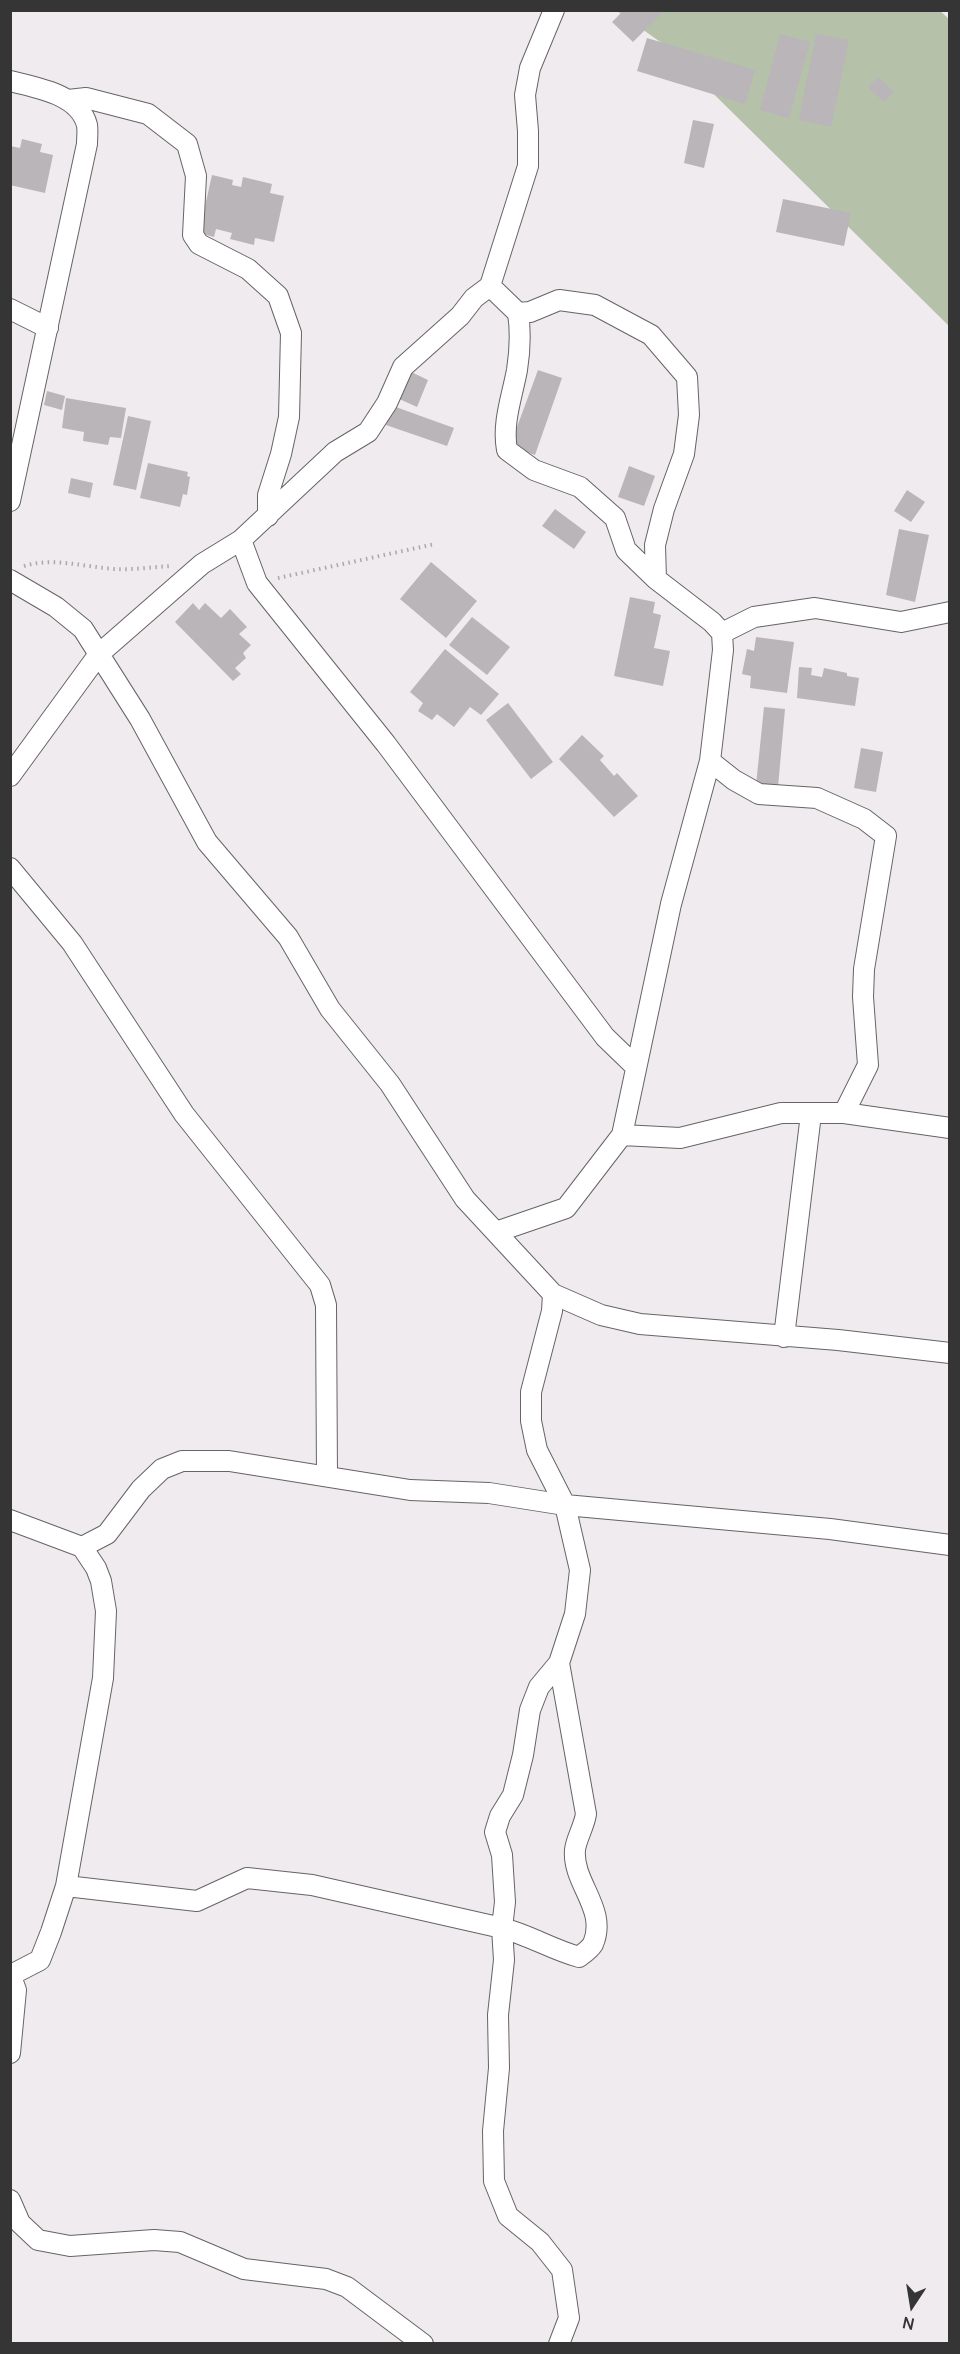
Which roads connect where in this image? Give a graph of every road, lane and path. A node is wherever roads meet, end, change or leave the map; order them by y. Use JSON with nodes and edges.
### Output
{"nodes":[{"id":1,"x":554,"y":10,"type":"edge"},
{"id":2,"x":10,"y":81,"type":"edge"},
{"id":3,"x":68,"y":100,"type":"junction"},
{"id":4,"x":490,"y":286,"type":"junction"},
{"id":5,"x":10,"y":309,"type":"edge"},
{"id":6,"x":518,"y":313,"type":"junction"},
{"id":7,"x":48,"y":328,"type":"junction"},
{"id":8,"x":10,"y":449,"type":"edge"},
{"id":9,"x":17,"y":472,"type":"junction"},
{"id":10,"x":10,"y":501,"type":"edge"},
{"id":11,"x":268,"y":516,"type":"junction"},
{"id":12,"x":241,"y":540,"type":"junction"},
{"id":13,"x":435,"y":544,"type":"dead end"},
{"id":14,"x":202,"y":564,"type":"junction"},
{"id":15,"x":14,"y":575,"type":"edge"},
{"id":16,"x":656,"y":579,"type":"junction"},
{"id":17,"x":256,"y":583,"type":"junction"},
{"id":18,"x":950,"y":612,"type":"edge"},
{"id":19,"x":722,"y":633,"type":"junction"},
{"id":20,"x":99,"y":654,"type":"junction"},
{"id":21,"x":710,"y":761,"type":"junction"},
{"id":22,"x":10,"y":776,"type":"edge"},
{"id":23,"x":10,"y":868,"type":"edge"},
{"id":24,"x":636,"y":1067,"type":"junction"},
{"id":25,"x":844,"y":1113,"type":"junction"},
{"id":26,"x":812,"y":1114,"type":"junction"},
{"id":27,"x":950,"y":1128,"type":"edge"},
{"id":28,"x":622,"y":1135,"type":"junction"},
{"id":29,"x":496,"y":1232,"type":"junction"},
{"id":30,"x":553,"y":1294,"type":"junction"},
{"id":31,"x":784,"y":1337,"type":"junction"},
{"id":32,"x":950,"y":1353,"type":"edge"},
{"id":33,"x":327,"y":1476,"type":"junction"},
{"id":34,"x":565,"y":1505,"type":"junction"},
{"id":35,"x":10,"y":1520,"type":"edge"},
{"id":36,"x":950,"y":1545,"type":"edge"},
{"id":37,"x":82,"y":1547,"type":"junction"},
{"id":38,"x":559,"y":1663,"type":"junction"},
{"id":39,"x":66,"y":1886,"type":"junction"},
{"id":40,"x":502,"y":1928,"type":"junction"},
{"id":41,"x":11,"y":1975,"type":"edge"},
{"id":42,"x":10,"y":2053,"type":"edge"},
{"id":43,"x":10,"y":2200,"type":"edge"},
{"id":44,"x":423,"y":2343,"type":"edge"},
{"id":45,"x":559,"y":2343,"type":"edge"}],
"edges":[{"from":1,"to":4,"type":"street"},
{"from":2,"to":3,"type":"street"},
{"from":3,"to":7,"type":"street"},
{"from":3,"to":11,"type":"street"},
{"from":4,"to":6,"type":"street"},
{"from":4,"to":11,"type":"street"},
{"from":5,"to":7,"type":"street"},
{"from":6,"to":16,"type":"street"},
{"from":6,"to":16,"type":"street"},
{"from":7,"to":9,"type":"street"},
{"from":8,"to":9,"type":"street"},
{"from":9,"to":10,"type":"street"},
{"from":11,"to":12,"type":"street"},
{"from":12,"to":14,"type":"street"},
{"from":12,"to":17,"type":"street"},
{"from":13,"to":17,"type":"path"},
{"from":14,"to":15,"type":"path"},
{"from":14,"to":20,"type":"street"},
{"from":15,"to":20,"type":"street"},
{"from":16,"to":19,"type":"street"},
{"from":17,"to":24,"type":"street"},
{"from":18,"to":19,"type":"street"},
{"from":19,"to":21,"type":"street"},
{"from":20,"to":22,"type":"street"},
{"from":20,"to":29,"type":"street"},
{"from":21,"to":24,"type":"street"},
{"from":21,"to":25,"type":"street"},
{"from":23,"to":33,"type":"street"},
{"from":24,"to":28,"type":"street"},
{"from":25,"to":26,"type":"street"},
{"from":25,"to":27,"type":"street"},
{"from":26,"to":28,"type":"street"},
{"from":26,"to":31,"type":"street"},
{"from":28,"to":29,"type":"street"},
{"from":29,"to":30,"type":"street"},
{"from":30,"to":31,"type":"street"},
{"from":30,"to":34,"type":"street"},
{"from":31,"to":32,"type":"street"},
{"from":33,"to":34,"type":"street"},
{"from":33,"to":37,"type":"street"},
{"from":34,"to":36,"type":"street"},
{"from":34,"to":38,"type":"street"},
{"from":35,"to":37,"type":"street"},
{"from":37,"to":39,"type":"street"},
{"from":38,"to":40,"type":"street"},
{"from":38,"to":40,"type":"street"},
{"from":39,"to":40,"type":"street"},
{"from":39,"to":41,"type":"street"},
{"from":40,"to":45,"type":"street"},
{"from":41,"to":42,"type":"street"},
{"from":43,"to":44,"type":"street"}]}
